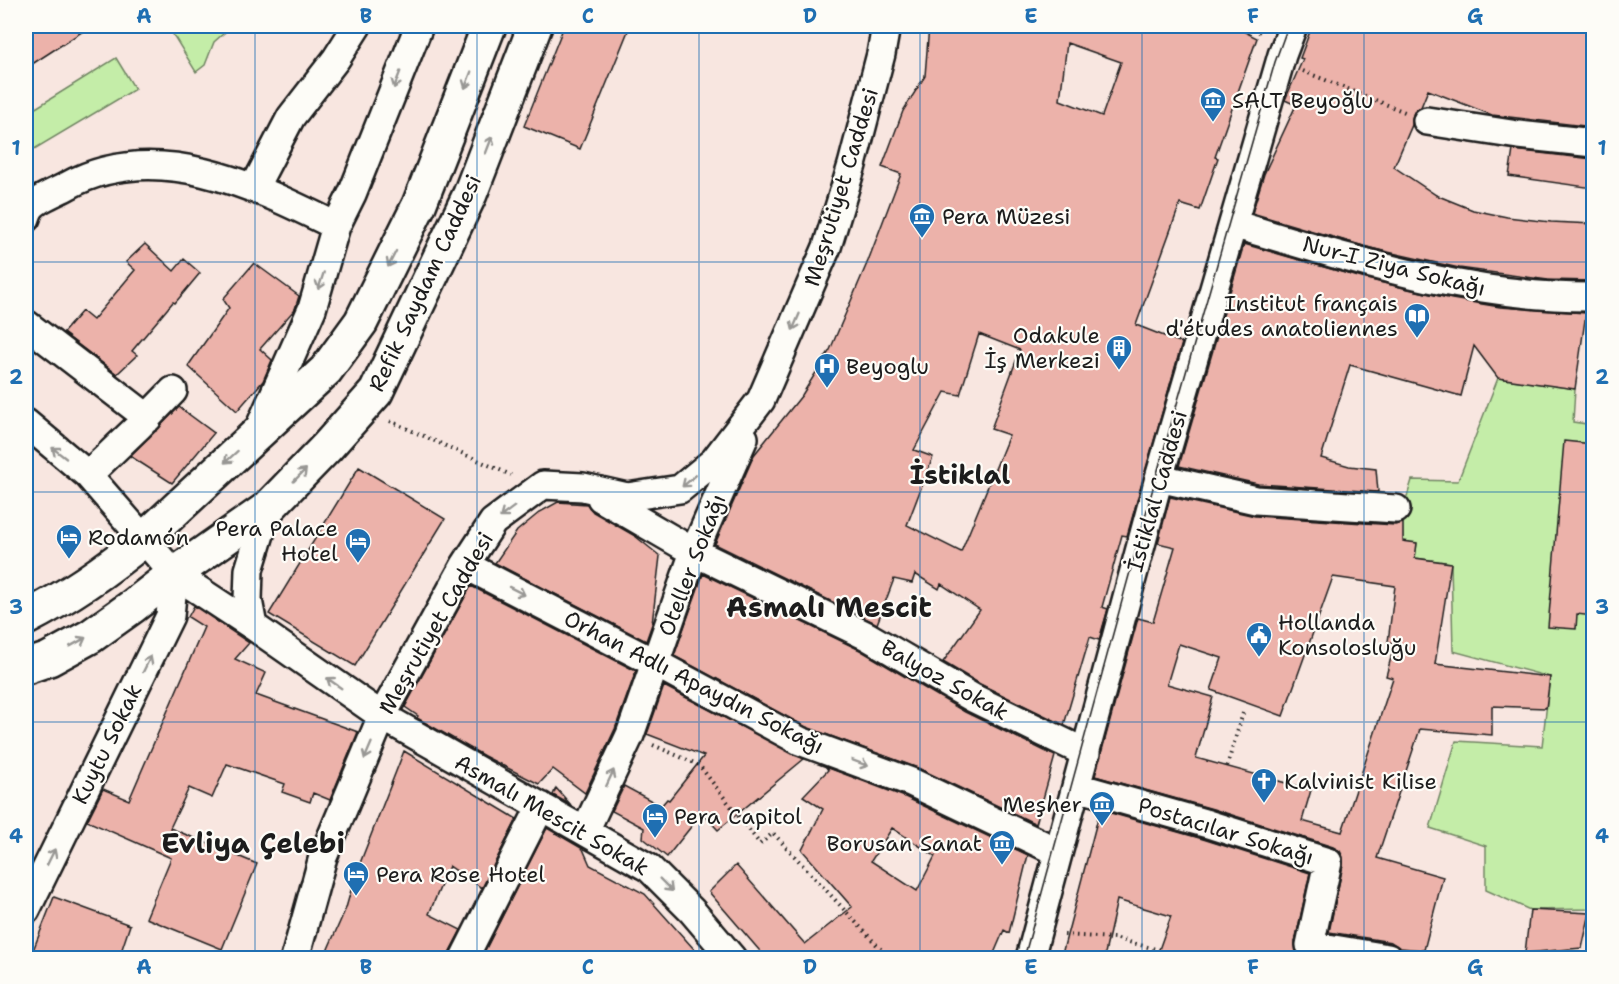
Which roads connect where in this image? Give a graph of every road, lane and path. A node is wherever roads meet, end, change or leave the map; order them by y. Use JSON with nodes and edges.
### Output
{"nodes":[{"id":1,"x":357,"y":26,"type":"edge"},
{"id":2,"x":418,"y":26,"type":"edge"},
{"id":3,"x":489,"y":26,"type":"edge"},
{"id":4,"x":535,"y":26,"type":"edge"},
{"id":5,"x":886,"y":26,"type":"edge"},
{"id":6,"x":1293,"y":26,"type":"edge"},
{"id":7,"x":1280,"y":62,"type":"junction"},
{"id":8,"x":1427,"y":121,"type":"joint"},
{"id":9,"x":1593,"y":143,"type":"edge"},
{"id":10,"x":254,"y":188,"type":"junction"},
{"id":11,"x":26,"y":218,"type":"edge"},
{"id":12,"x":1233,"y":224,"type":"junction"},
{"id":13,"x":336,"y":226,"type":"junction"},
{"id":14,"x":1593,"y":297,"type":"edge"},
{"id":15,"x":26,"y":324,"type":"edge"},
{"id":16,"x":173,"y":391,"type":"dead end"},
{"id":17,"x":761,"y":400,"type":"junction"},
{"id":18,"x":362,"y":408,"type":"junction"},
{"id":19,"x":148,"y":418,"type":"junction"},
{"id":20,"x":26,"y":423,"type":"edge"},
{"id":21,"x":256,"y":435,"type":"junction"},
{"id":22,"x":88,"y":475,"type":"junction"},
{"id":23,"x":1159,"y":478,"type":"junction"},
{"id":24,"x":540,"y":488,"type":"junction"},
{"id":25,"x":583,"y":488,"type":"junction"},
{"id":26,"x":268,"y":508,"type":"junction"},
{"id":27,"x":1396,"y":508,"type":"dead end"},
{"id":28,"x":144,"y":539,"type":"junction"},
{"id":29,"x":694,"y":552,"type":"junction"},
{"id":30,"x":465,"y":564,"type":"junction"},
{"id":31,"x":174,"y":574,"type":"junction"},
{"id":32,"x":32,"y":611,"type":"edge"},
{"id":33,"x":254,"y":626,"type":"junction"},
{"id":34,"x":655,"y":663,"type":"junction"},
{"id":35,"x":26,"y":667,"type":"edge"},
{"id":36,"x":1243,"y":713,"type":"dead end"},
{"id":37,"x":382,"y":716,"type":"junction"},
{"id":38,"x":630,"y":735,"type":"junction"},
{"id":39,"x":1086,"y":753,"type":"junction"},
{"id":40,"x":1227,"y":766,"type":"dead end"},
{"id":41,"x":1077,"y":787,"type":"junction"},
{"id":42,"x":541,"y":806,"type":"junction"},
{"id":43,"x":585,"y":831,"type":"junction"},
{"id":44,"x":1058,"y":852,"type":"junction"},
{"id":45,"x":26,"y":910,"type":"edge"},
{"id":46,"x":1033,"y":947,"type":"edge"},
{"id":47,"x":1159,"y":950,"type":"dead end"},
{"id":48,"x":295,"y":958,"type":"edge"},
{"id":49,"x":464,"y":958,"type":"edge"},
{"id":50,"x":732,"y":958,"type":"edge"},
{"id":51,"x":889,"y":958,"type":"edge"},
{"id":52,"x":1388,"y":958,"type":"edge"}],
"edges":[{"from":1,"to":10,"type":"street"},
{"from":2,"to":13,"type":"street","one_way":true},
{"from":3,"to":21,"type":"main road","name":"Refik Saydam Caddesi","one_way":true},
{"from":18,"to":4,"type":"main road","name":"Refik Saydam Caddesi","one_way":true},
{"from":5,"to":17,"type":"street","name":"Meşrutiyet Caddesi","one_way":true},
{"from":6,"to":7,"type":"street","name":"İstiklal Caddesi"},
{"from":7,"to":8,"type":"path"},
{"from":7,"to":12,"type":"street","name":"İstiklal Caddesi"},
{"from":8,"to":9,"type":"street"},
{"from":10,"to":11,"type":"street"},
{"from":10,"to":13,"type":"street"},
{"from":12,"to":14,"type":"street","name":"Nur-I Ziya Sokağı"},
{"from":12,"to":23,"type":"street","name":"İstiklal Caddesi"},
{"from":13,"to":21,"type":"street","one_way":true},
{"from":15,"to":19,"type":"street"},
{"from":16,"to":19,"type":"street"},
{"from":17,"to":25,"type":"street","name":"Meşrutiyet Caddesi","one_way":true},
{"from":17,"to":29,"type":"street","name":"Oteller Sokağı"},
{"from":18,"to":24,"type":"path"},
{"from":26,"to":18,"type":"main road","name":"Refik Saydam Caddesi","one_way":true},
{"from":19,"to":22,"type":"street"},
{"from":22,"to":20,"type":"street","name":"Asmalı Mescit Sokak","one_way":true},
{"from":21,"to":28,"type":"main road","name":"Refik Saydam Caddesi","one_way":true},
{"from":22,"to":28,"type":"street","name":"Asmalı Mescit Sokak"},
{"from":23,"to":27,"type":"street"},
{"from":23,"to":39,"type":"street","name":"İstiklal Caddesi"},
{"from":24,"to":25,"type":"street","name":"Meşrutiyet Caddesi"},
{"from":24,"to":30,"type":"street","name":"Meşrutiyet Caddesi","one_way":true},
{"from":25,"to":29,"type":"street","name":"Balyoz Sokak"},
{"from":26,"to":31,"type":"main road","name":"Refik Saydam Caddesi"},
{"from":26,"to":33,"type":"street"},
{"from":28,"to":31,"type":"street","name":"Asmalı Mescit Sokak"},
{"from":28,"to":32,"type":"main road","name":"Refik Saydam Caddesi"},
{"from":29,"to":34,"type":"street","name":"Oteller Sokağı"},
{"from":29,"to":39,"type":"street","name":"Balyoz Sokak"},
{"from":30,"to":34,"type":"street","name":"Orhan Adlı Apaydın Sokağı","one_way":true},
{"from":30,"to":37,"type":"street","name":"Meşrutiyet Caddesi"},
{"from":31,"to":33,"type":"street","name":"Asmalı Mescit Sokak"},
{"from":35,"to":31,"type":"main road","name":"Refik Saydam Caddesi","one_way":true},
{"from":45,"to":31,"type":"street","name":"Kuytu Sokak","one_way":true},
{"from":37,"to":33,"type":"street","name":"Asmalı Mescit Sokak","one_way":true},
{"from":34,"to":38,"type":"street","name":"Oteller Sokağı"},
{"from":34,"to":44,"type":"street","name":"Orhan Adlı Apaydın Sokağı","one_way":true},
{"from":36,"to":40,"type":"path"},
{"from":37,"to":42,"type":"street","name":"Asmalı Mescit Sokak"},
{"from":37,"to":48,"type":"street","name":"Meşrutiyet Caddesi","one_way":true},
{"from":43,"to":38,"type":"street","name":"Oteller Sokağı","one_way":true},
{"from":38,"to":51,"type":"path"},
{"from":39,"to":41,"type":"street","name":"İstiklal Caddesi"},
{"from":41,"to":44,"type":"street","name":"İstiklal Caddesi"},
{"from":41,"to":52,"type":"street","name":"Postacılar Sokağı"},
{"from":42,"to":43,"type":"street","name":"Asmalı Mescit Sokak"},
{"from":42,"to":49,"type":"street"},
{"from":43,"to":50,"type":"street","name":"Asmalı Mescit Sokak","one_way":true},
{"from":44,"to":46,"type":"street","name":"İstiklal Caddesi"},
{"from":46,"to":47,"type":"path"}]}
